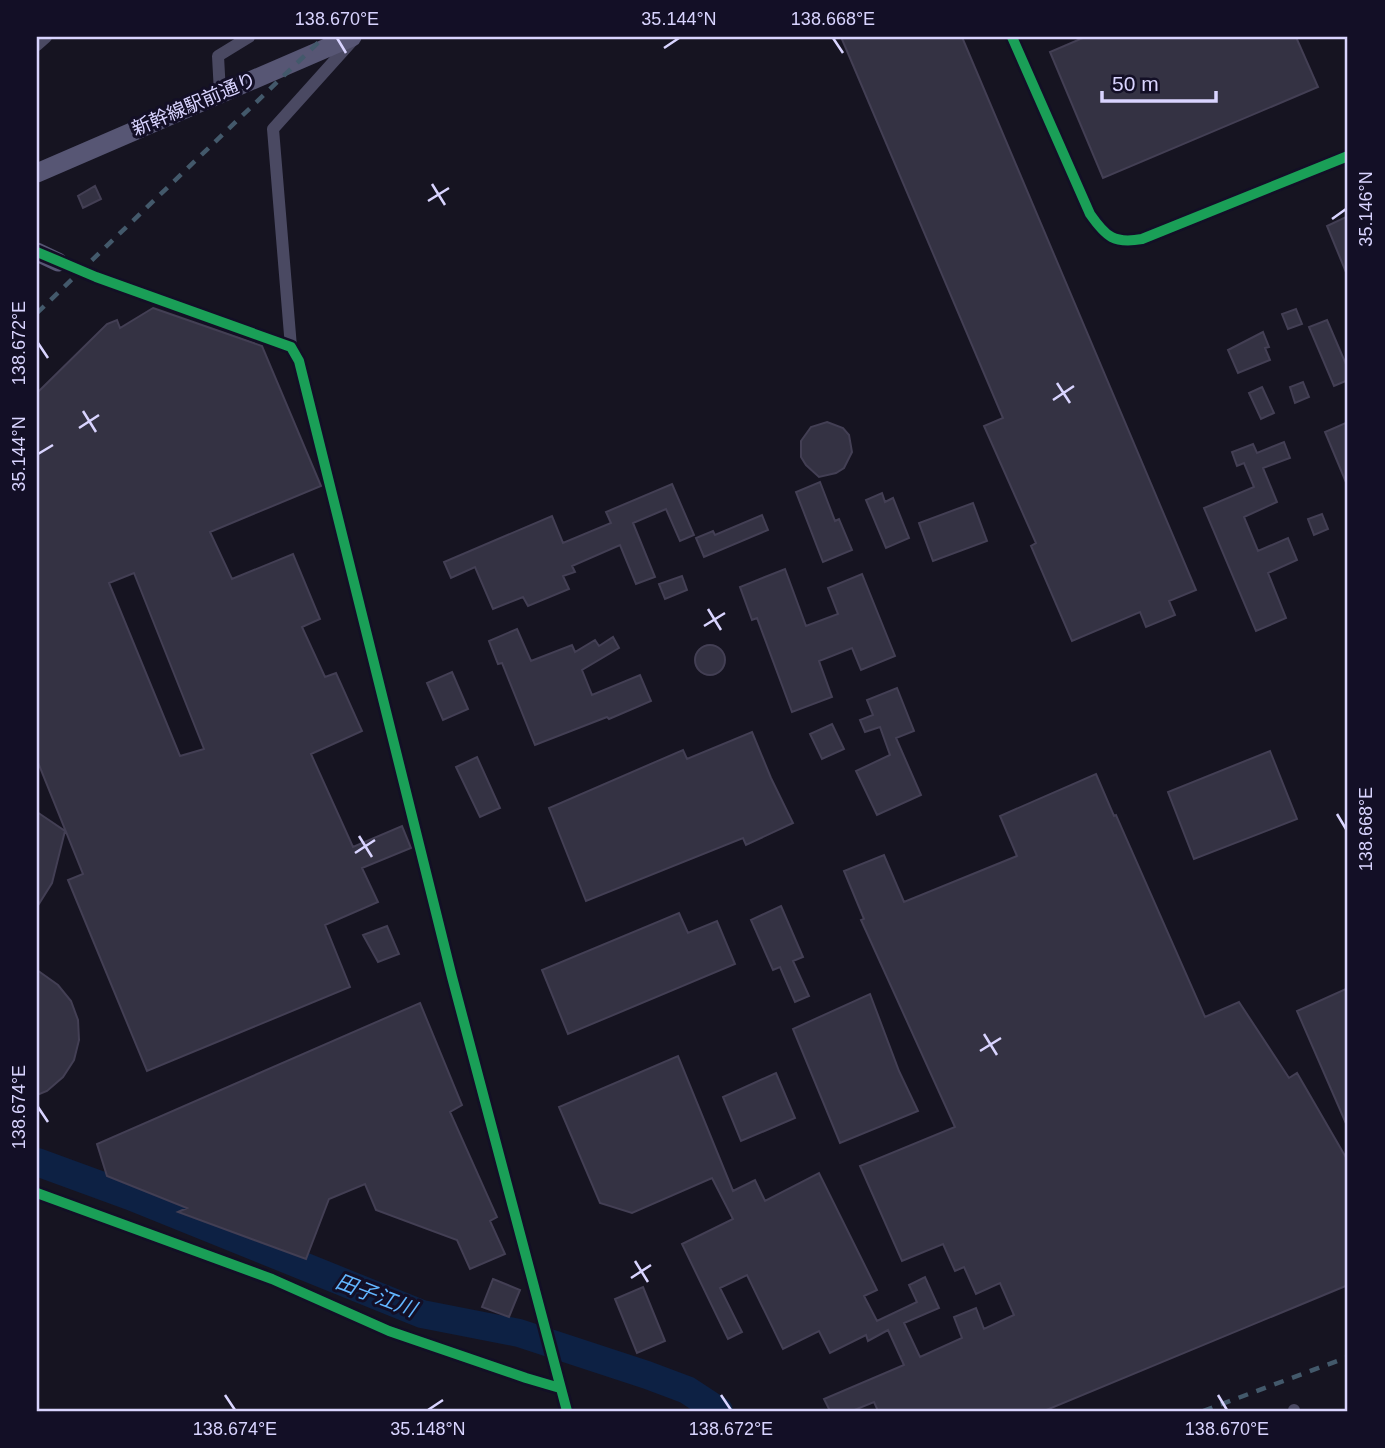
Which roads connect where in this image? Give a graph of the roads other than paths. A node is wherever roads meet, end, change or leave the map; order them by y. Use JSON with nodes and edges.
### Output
{"nodes":[{"id":1,"x":46,"y":37,"type":"edge"},
{"id":2,"x":249,"y":37,"type":"edge"},
{"id":3,"x":354,"y":37,"type":"edge"},
{"id":4,"x":1012,"y":37,"type":"edge"},
{"id":5,"x":37,"y":45,"type":"edge"},
{"id":6,"x":220,"y":93,"type":"junction"},
{"id":7,"x":1348,"y":156,"type":"edge"},
{"id":8,"x":37,"y":173,"type":"edge"},
{"id":9,"x":37,"y":252,"type":"edge"},
{"id":10,"x":58,"y":262,"type":"tunnel mouth"},
{"id":11,"x":96,"y":278,"type":"tunnel mouth"},
{"id":12,"x":291,"y":347,"type":"junction"},
{"id":13,"x":37,"y":1193,"type":"edge"},
{"id":14,"x":560,"y":1388,"type":"junction"},
{"id":15,"x":567,"y":1411,"type":"edge"}],
"edges":[{"from":1,"to":5,"type":"street"},
{"from":2,"to":6,"type":"street"},
{"from":3,"to":6,"type":"street","name":"新幹線駅前通り"},
{"from":3,"to":12,"type":"street"},
{"from":4,"to":7,"type":"street"},
{"from":6,"to":8,"type":"street","name":"新幹線駅前通り"},
{"from":9,"to":10,"type":"street"},
{"from":11,"to":12,"type":"street"},
{"from":12,"to":14,"type":"street"},
{"from":13,"to":14,"type":"street"},
{"from":14,"to":15,"type":"street"}]}
